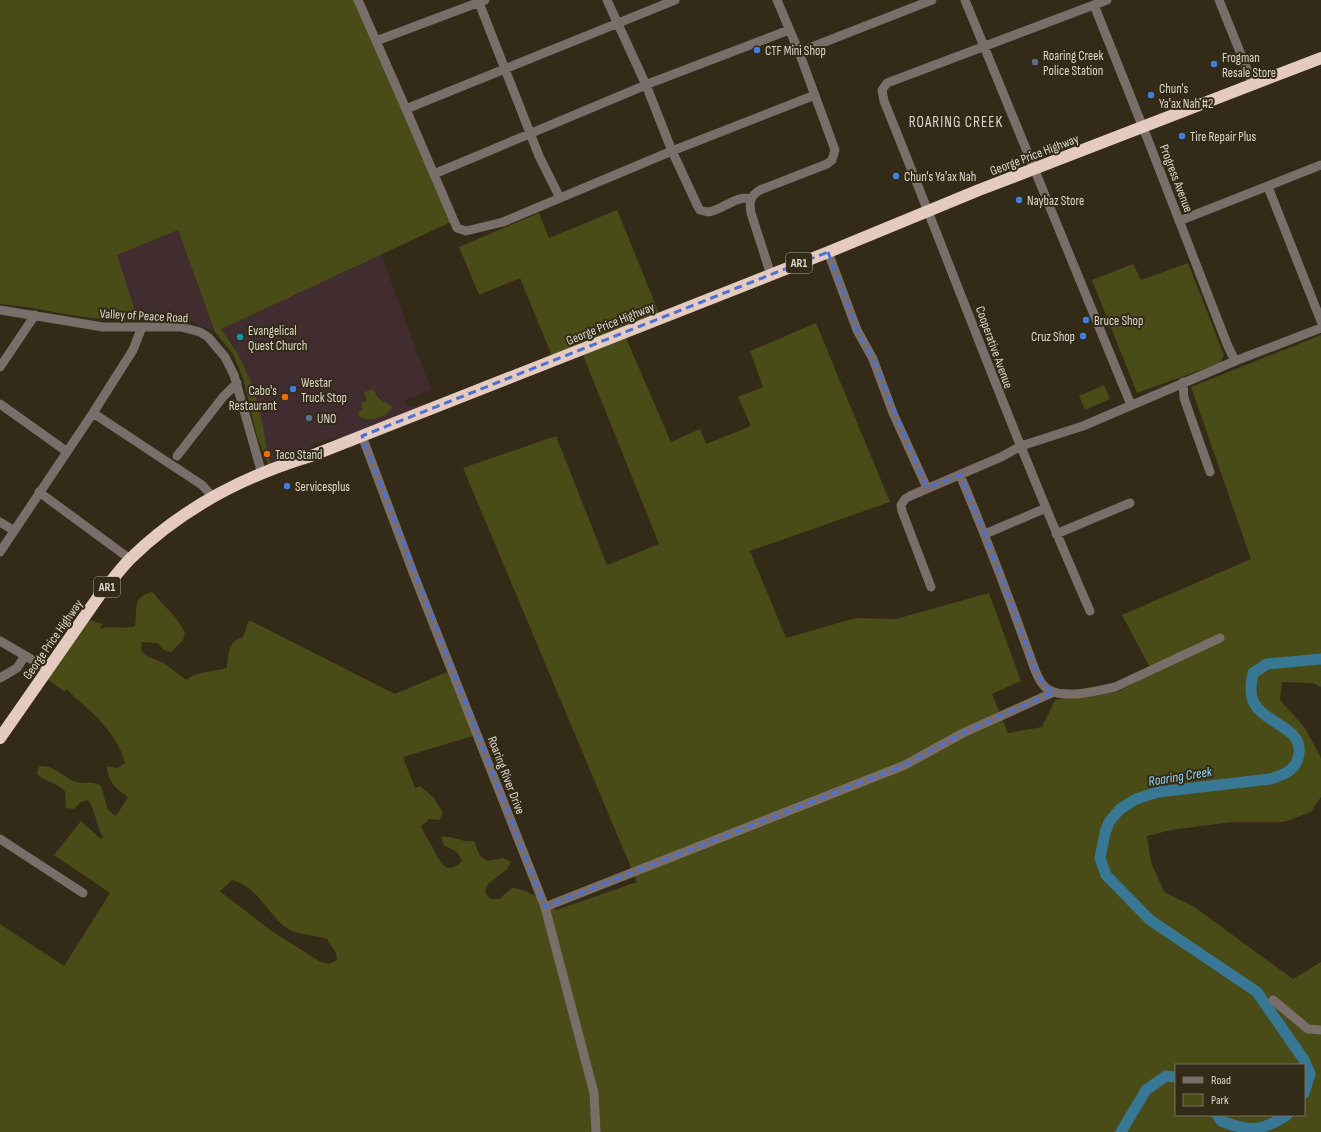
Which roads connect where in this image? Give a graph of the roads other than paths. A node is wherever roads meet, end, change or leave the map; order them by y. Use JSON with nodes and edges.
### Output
{"nodes":[{"id":1,"x":358,"y":0,"type":"edge"},
{"id":2,"x":607,"y":0,"type":"edge"},
{"id":3,"x":675,"y":0,"type":"edge"},
{"id":4,"x":777,"y":0,"type":"edge"},
{"id":5,"x":932,"y":0,"type":"edge"},
{"id":6,"x":965,"y":0,"type":"edge"},
{"id":7,"x":1107,"y":0,"type":"edge"},
{"id":8,"x":1219,"y":0,"type":"edge"},
{"id":9,"x":481,"y":1,"type":"edge"},
{"id":10,"x":1094,"y":6,"type":"junction"},
{"id":11,"x":618,"y":24,"type":"junction"},
{"id":12,"x":788,"y":30,"type":"junction"},
{"id":13,"x":376,"y":41,"type":"junction"},
{"id":14,"x":984,"y":47,"type":"junction"},
{"id":15,"x":799,"y":52,"type":"junction"},
{"id":16,"x":1321,"y":58,"type":"edge"},
{"id":17,"x":506,"y":70,"type":"junction"},
{"id":18,"x":1253,"y":84,"type":"junction"},
{"id":19,"x":646,"y":85,"type":"junction"},
{"id":20,"x":815,"y":95,"type":"junction"},
{"id":21,"x":406,"y":109,"type":"junction"},
{"id":22,"x":1143,"y":126,"type":"junction"},
{"id":23,"x":531,"y":134,"type":"junction"},
{"id":24,"x":672,"y":151,"type":"junction"},
{"id":25,"x":1321,"y":165,"type":"edge"},
{"id":26,"x":1034,"y":170,"type":"junction"},
{"id":27,"x":434,"y":174,"type":"junction"},
{"id":28,"x":1268,"y":187,"type":"junction"},
{"id":29,"x":560,"y":198,"type":"junction"},
{"id":30,"x":751,"y":199,"type":"junction"},
{"id":31,"x":929,"y":212,"type":"junction"},
{"id":32,"x":1179,"y":221,"type":"junction"},
{"id":33,"x":828,"y":252,"type":"junction"},
{"id":34,"x":771,"y":275,"type":"junction"},
{"id":35,"x":0,"y":310,"type":"edge"},
{"id":36,"x":35,"y":315,"type":"junction"},
{"id":37,"x":1321,"y":321,"type":"edge"},
{"id":38,"x":142,"y":327,"type":"junction"},
{"id":39,"x":1321,"y":328,"type":"edge"},
{"id":40,"x":1235,"y":360,"type":"junction"},
{"id":41,"x":0,"y":367,"type":"edge"},
{"id":42,"x":1183,"y":382,"type":"junction"},
{"id":43,"x":237,"y":383,"type":"junction"},
{"id":44,"x":0,"y":404,"type":"edge"},
{"id":45,"x":1130,"y":405,"type":"junction"},
{"id":46,"x":93,"y":413,"type":"junction"},
{"id":47,"x":362,"y":436,"type":"junction"},
{"id":48,"x":1021,"y":446,"type":"junction"},
{"id":49,"x":66,"y":452,"type":"junction"},
{"id":50,"x":177,"y":456,"type":"dead end"},
{"id":51,"x":1210,"y":472,"type":"dead end"},
{"id":52,"x":262,"y":474,"type":"junction"},
{"id":53,"x":960,"y":475,"type":"junction"},
{"id":54,"x":927,"y":488,"type":"junction"},
{"id":55,"x":40,"y":492,"type":"junction"},
{"id":56,"x":213,"y":497,"type":"junction"},
{"id":57,"x":1130,"y":503,"type":"dead end"},
{"id":58,"x":1046,"y":508,"type":"junction"},
{"id":59,"x":0,"y":522,"type":"edge"},
{"id":60,"x":13,"y":530,"type":"junction"},
{"id":61,"x":986,"y":534,"type":"junction"},
{"id":62,"x":1056,"y":534,"type":"junction"},
{"id":63,"x":0,"y":552,"type":"edge"},
{"id":64,"x":130,"y":559,"type":"junction"},
{"id":65,"x":931,"y":587,"type":"dead end"},
{"id":66,"x":1090,"y":611,"type":"dead end"},
{"id":67,"x":1220,"y":638,"type":"dead end"},
{"id":68,"x":0,"y":641,"type":"edge"},
{"id":69,"x":25,"y":656,"type":"junction"},
{"id":70,"x":48,"y":669,"type":"junction"},
{"id":71,"x":0,"y":678,"type":"edge"},
{"id":72,"x":1054,"y":692,"type":"junction"},
{"id":73,"x":0,"y":738,"type":"edge"},
{"id":74,"x":0,"y":839,"type":"edge"},
{"id":75,"x":83,"y":893,"type":"dead end"},
{"id":76,"x":545,"y":907,"type":"junction"},
{"id":77,"x":1273,"y":1000,"type":"dead end"},
{"id":78,"x":1321,"y":1030,"type":"edge"},
{"id":79,"x":596,"y":1132,"type":"edge"}],
"edges":[{"from":1,"to":13,"type":"street"},
{"from":2,"to":11,"type":"street"},
{"from":3,"to":11,"type":"street"},
{"from":4,"to":12,"type":"street"},
{"from":5,"to":15,"type":"street"},
{"from":6,"to":14,"type":"street"},
{"from":7,"to":10,"type":"street"},
{"from":8,"to":18,"type":"street"},
{"from":9,"to":13,"type":"street"},
{"from":9,"to":17,"type":"street"},
{"from":10,"to":14,"type":"street"},
{"from":10,"to":22,"type":"street","name":"Progress Avenue"},
{"from":11,"to":17,"type":"street"},
{"from":11,"to":19,"type":"street"},
{"from":12,"to":15,"type":"street"},
{"from":12,"to":19,"type":"street"},
{"from":13,"to":21,"type":"street"},
{"from":14,"to":26,"type":"street"},
{"from":14,"to":31,"type":"street","name":"Cooperative Avenue"},
{"from":15,"to":20,"type":"street"},
{"from":16,"to":18,"type":"highway","name":"George Price Highway","number":"AR1"},
{"from":17,"to":21,"type":"street"},
{"from":17,"to":23,"type":"street"},
{"from":18,"to":22,"type":"highway","name":"George Price Highway","number":"AR1"},
{"from":19,"to":23,"type":"street"},
{"from":19,"to":24,"type":"street"},
{"from":20,"to":24,"type":"street"},
{"from":20,"to":30,"type":"street"},
{"from":21,"to":27,"type":"street"},
{"from":22,"to":26,"type":"highway","name":"George Price Highway","number":"AR1"},
{"from":22,"to":32,"type":"street","name":"Progress Avenue"},
{"from":23,"to":27,"type":"street"},
{"from":23,"to":29,"type":"street"},
{"from":24,"to":29,"type":"street"},
{"from":24,"to":30,"type":"street"},
{"from":25,"to":28,"type":"street"},
{"from":26,"to":31,"type":"highway","name":"George Price Highway","number":"AR1"},
{"from":26,"to":45,"type":"street"},
{"from":27,"to":29,"type":"street"},
{"from":28,"to":32,"type":"street"},
{"from":28,"to":37,"type":"street"},
{"from":30,"to":34,"type":"street"},
{"from":31,"to":33,"type":"highway","name":"George Price Highway","number":"AR1"},
{"from":31,"to":48,"type":"street","name":"Cooperative Avenue"},
{"from":32,"to":40,"type":"street","name":"Progress Avenue"},
{"from":33,"to":34,"type":"highway","name":"George Price Highway","number":"AR1"},
{"from":33,"to":54,"type":"street"},
{"from":34,"to":47,"type":"highway","name":"George Price Highway","number":"AR1"},
{"from":35,"to":36,"type":"street","name":"Valley of Peace Road"},
{"from":36,"to":38,"type":"street","name":"Valley of Peace Road"},
{"from":36,"to":41,"type":"street"},
{"from":38,"to":43,"type":"street","name":"Valley of Peace Road"},
{"from":38,"to":46,"type":"street"},
{"from":39,"to":40,"type":"street"},
{"from":40,"to":42,"type":"street"},
{"from":42,"to":45,"type":"street"},
{"from":42,"to":51,"type":"street"},
{"from":43,"to":50,"type":"street"},
{"from":43,"to":52,"type":"street","name":"Valley of Peace Road"},
{"from":44,"to":49,"type":"street"},
{"from":45,"to":48,"type":"street"},
{"from":46,"to":49,"type":"street"},
{"from":46,"to":56,"type":"street"},
{"from":47,"to":52,"type":"highway","name":"George Price Highway","number":"AR1"},
{"from":47,"to":76,"type":"street","name":"Roaring River Drive"},
{"from":48,"to":53,"type":"street"},
{"from":48,"to":58,"type":"street","name":"Cooperative Avenue"},
{"from":49,"to":55,"type":"street"},
{"from":52,"to":56,"type":"highway","name":"George Price Highway","number":"AR1"},
{"from":53,"to":54,"type":"street"},
{"from":53,"to":61,"type":"street"},
{"from":54,"to":65,"type":"street"},
{"from":55,"to":60,"type":"street"},
{"from":55,"to":64,"type":"street"},
{"from":56,"to":64,"type":"highway","name":"George Price Highway","number":"AR1"},
{"from":57,"to":62,"type":"street"},
{"from":58,"to":61,"type":"street"},
{"from":58,"to":62,"type":"street","name":"Cooperative Avenue"},
{"from":59,"to":60,"type":"street"},
{"from":60,"to":63,"type":"street"},
{"from":61,"to":72,"type":"street"},
{"from":62,"to":66,"type":"street","name":"Cooperative Avenue"},
{"from":64,"to":70,"type":"highway","name":"George Price Highway","number":"AR1"},
{"from":67,"to":72,"type":"street"},
{"from":68,"to":69,"type":"street"},
{"from":69,"to":70,"type":"street"},
{"from":69,"to":71,"type":"street"},
{"from":70,"to":73,"type":"highway","name":"George Price Highway","number":"AR1"},
{"from":72,"to":76,"type":"street"},
{"from":74,"to":75,"type":"street"},
{"from":76,"to":79,"type":"street","name":"Roaring River Drive"},
{"from":77,"to":78,"type":"street"}]}
